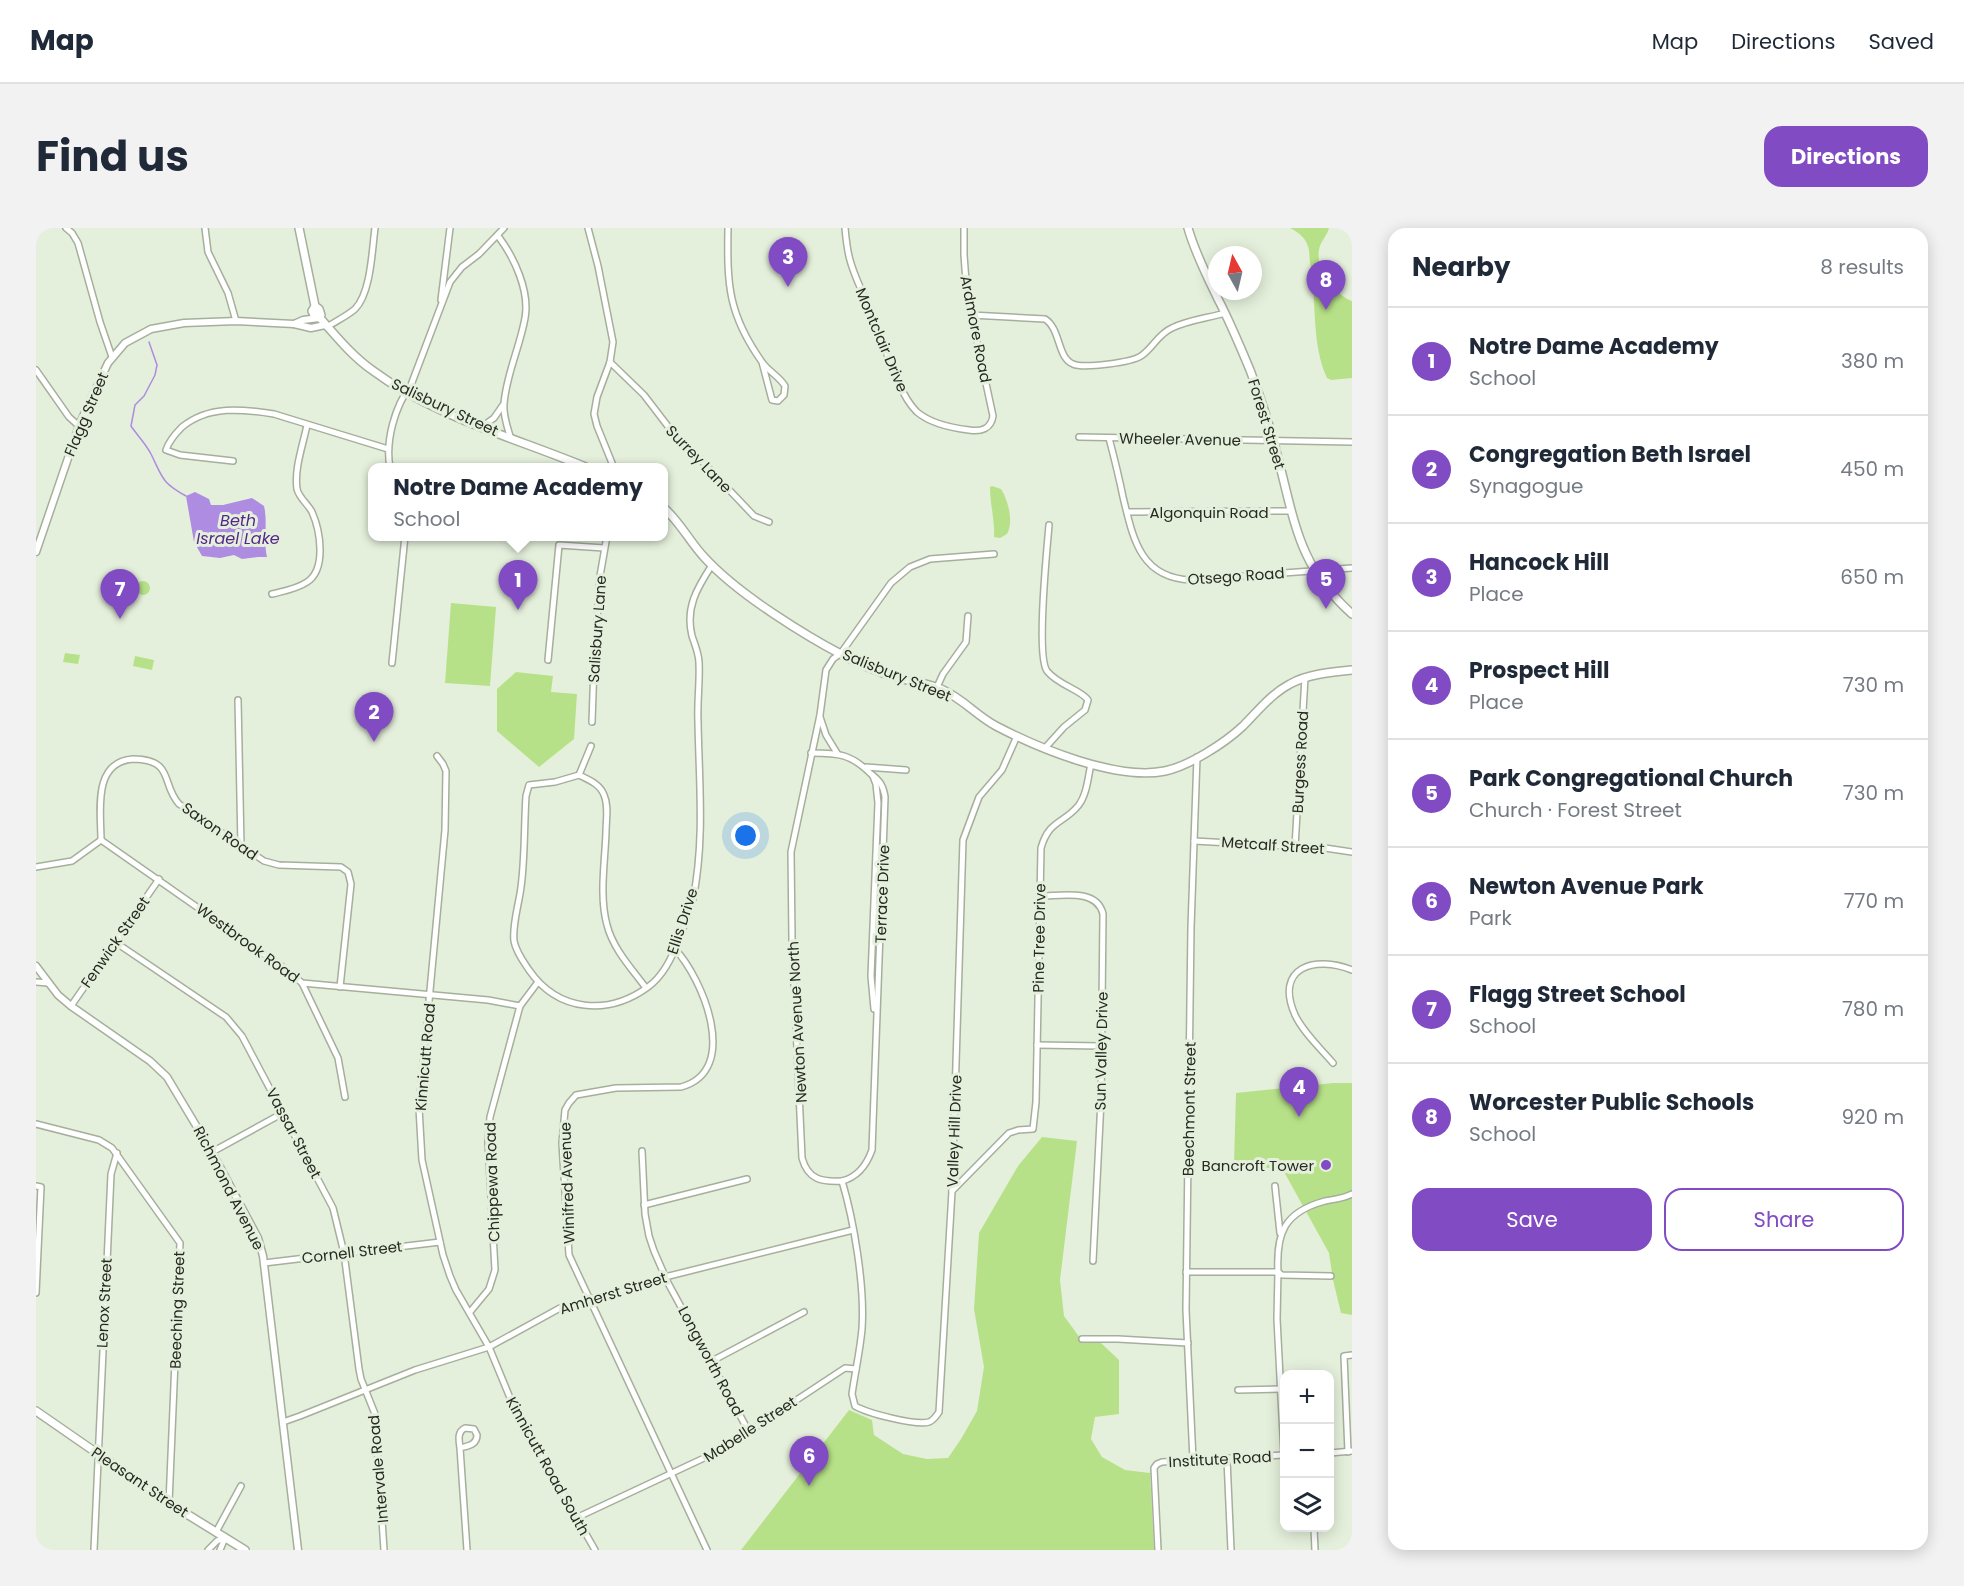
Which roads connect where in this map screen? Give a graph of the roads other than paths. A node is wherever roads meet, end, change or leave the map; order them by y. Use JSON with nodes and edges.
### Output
{"nodes":[{"id":1,"x":66,"y":228,"type":"edge"},
{"id":2,"x":205,"y":228,"type":"edge"},
{"id":3,"x":300,"y":228,"type":"edge"},
{"id":4,"x":375,"y":228,"type":"edge"},
{"id":5,"x":450,"y":228,"type":"edge"},
{"id":6,"x":504,"y":228,"type":"edge"},
{"id":7,"x":588,"y":228,"type":"edge"},
{"id":8,"x":728,"y":228,"type":"edge"},
{"id":9,"x":844,"y":228,"type":"edge"},
{"id":10,"x":964,"y":228,"type":"edge"},
{"id":11,"x":1188,"y":228,"type":"edge"},
{"id":12,"x":498,"y":236,"type":"junction"},
{"id":13,"x":440,"y":307,"type":"junction"},
{"id":14,"x":1225,"y":313,"type":"junction"},
{"id":15,"x":971,"y":315,"type":"junction"},
{"id":16,"x":236,"y":321,"type":"junction"},
{"id":17,"x":324,"y":323,"type":"junction"},
{"id":18,"x":112,"y":357,"type":"junction"},
{"id":19,"x":610,"y":362,"type":"junction"},
{"id":20,"x":762,"y":362,"type":"junction"},
{"id":21,"x":36,"y":370,"type":"edge"},
{"id":22,"x":406,"y":391,"type":"junction"},
{"id":23,"x":504,"y":403,"type":"junction"},
{"id":24,"x":308,"y":425,"type":"junction"},
{"id":25,"x":79,"y":426,"type":"junction"},
{"id":26,"x":483,"y":426,"type":"junction"},
{"id":27,"x":988,"y":427,"type":"joint"},
{"id":28,"x":510,"y":436,"type":"junction"},
{"id":29,"x":1079,"y":437,"type":"dead end"},
{"id":30,"x":1109,"y":438,"type":"junction"},
{"id":31,"x":1274,"y":441,"type":"junction"},
{"id":32,"x":1352,"y":442,"type":"edge"},
{"id":33,"x":388,"y":449,"type":"junction"},
{"id":34,"x":232,"y":461,"type":"dead end"},
{"id":35,"x":389,"y":463,"type":"edge"},
{"id":36,"x":576,"y":463,"type":"edge"},
{"id":37,"x":612,"y":463,"type":"edge"},
{"id":38,"x":1290,"y":511,"type":"junction"},
{"id":39,"x":1127,"y":512,"type":"junction"},
{"id":40,"x":668,"y":514,"type":"edge"},
{"id":41,"x":769,"y":522,"type":"dead end"},
{"id":42,"x":1049,"y":525,"type":"dead end"},
{"id":43,"x":405,"y":541,"type":"edge"},
{"id":44,"x":606,"y":541,"type":"edge"},
{"id":45,"x":604,"y":548,"type":"junction"},
{"id":46,"x":36,"y":552,"type":"edge"},
{"id":47,"x":994,"y":554,"type":"dead end"},
{"id":48,"x":712,"y":565,"type":"junction"},
{"id":49,"x":1352,"y":568,"type":"edge"},
{"id":50,"x":1314,"y":570,"type":"junction"},
{"id":51,"x":272,"y":594,"type":"dead end"},
{"id":52,"x":1352,"y":614,"type":"edge"},
{"id":53,"x":968,"y":616,"type":"dead end"},
{"id":54,"x":841,"y":653,"type":"junction"},
{"id":55,"x":548,"y":660,"type":"dead end"},
{"id":56,"x":392,"y":663,"type":"dead end"},
{"id":57,"x":1352,"y":670,"type":"edge"},
{"id":58,"x":1305,"y":677,"type":"junction"},
{"id":59,"x":937,"y":687,"type":"junction"},
{"id":60,"x":237,"y":700,"type":"dead end"},
{"id":61,"x":820,"y":715,"type":"junction"},
{"id":62,"x":592,"y":722,"type":"dead end"},
{"id":63,"x":1017,"y":736,"type":"junction"},
{"id":64,"x":591,"y":746,"type":"dead end"},
{"id":65,"x":1045,"y":748,"type":"junction"},
{"id":66,"x":812,"y":753,"type":"junction"},
{"id":67,"x":837,"y":753,"type":"junction"},
{"id":68,"x":437,"y":756,"type":"dead end"},
{"id":69,"x":1197,"y":757,"type":"junction"},
{"id":70,"x":1091,"y":764,"type":"junction"},
{"id":71,"x":866,"y":767,"type":"junction"},
{"id":72,"x":906,"y":770,"type":"dead end"},
{"id":73,"x":579,"y":775,"type":"junction"},
{"id":74,"x":101,"y":840,"type":"junction"},
{"id":75,"x":1194,"y":841,"type":"junction"},
{"id":76,"x":241,"y":846,"type":"junction"},
{"id":77,"x":1295,"y":847,"type":"junction"},
{"id":78,"x":1352,"y":852,"type":"edge"},
{"id":79,"x":36,"y":867,"type":"edge"},
{"id":80,"x":159,"y":879,"type":"junction"},
{"id":81,"x":1040,"y":896,"type":"junction"},
{"id":82,"x":115,"y":942,"type":"junction"},
{"id":83,"x":675,"y":949,"type":"junction"},
{"id":84,"x":36,"y":966,"type":"edge"},
{"id":85,"x":1352,"y":970,"type":"edge"},
{"id":86,"x":36,"y":982,"type":"edge"},
{"id":87,"x":538,"y":982,"type":"junction"},
{"id":88,"x":48,"y":983,"type":"junction"},
{"id":89,"x":302,"y":983,"type":"junction"},
{"id":90,"x":340,"y":987,"type":"junction"},
{"id":91,"x":646,"y":988,"type":"junction"},
{"id":92,"x":430,"y":995,"type":"junction"},
{"id":93,"x":71,"y":1006,"type":"junction"},
{"id":94,"x":520,"y":1006,"type":"junction"},
{"id":95,"x":1037,"y":1045,"type":"junction"},
{"id":96,"x":1101,"y":1046,"type":"junction"},
{"id":97,"x":1333,"y":1063,"type":"dead end"},
{"id":98,"x":345,"y":1097,"type":"dead end"},
{"id":99,"x":283,"y":1113,"type":"junction"},
{"id":100,"x":36,"y":1124,"type":"edge"},
{"id":101,"x":642,"y":1151,"type":"dead end"},
{"id":102,"x":213,"y":1152,"type":"junction"},
{"id":103,"x":117,"y":1153,"type":"junction"},
{"id":104,"x":747,"y":1179,"type":"dead end"},
{"id":105,"x":842,"y":1181,"type":"junction"},
{"id":106,"x":36,"y":1186,"type":"edge"},
{"id":107,"x":1275,"y":1186,"type":"dead end"},
{"id":108,"x":952,"y":1191,"type":"junction"},
{"id":109,"x":1352,"y":1194,"type":"edge"},
{"id":110,"x":644,"y":1205,"type":"junction"},
{"id":111,"x":853,"y":1230,"type":"junction"},
{"id":112,"x":1280,"y":1235,"type":"junction"},
{"id":113,"x":440,"y":1242,"type":"junction"},
{"id":114,"x":344,"y":1253,"type":"junction"},
{"id":115,"x":37,"y":1257,"type":"edge"},
{"id":116,"x":1093,"y":1261,"type":"dead end"},
{"id":117,"x":264,"y":1263,"type":"junction"},
{"id":118,"x":1186,"y":1272,"type":"junction"},
{"id":119,"x":1278,"y":1272,"type":"junction"},
{"id":120,"x":1331,"y":1276,"type":"dead end"},
{"id":121,"x":665,"y":1277,"type":"junction"},
{"id":122,"x":36,"y":1293,"type":"edge"},
{"id":123,"x":591,"y":1299,"type":"junction"},
{"id":124,"x":470,"y":1312,"type":"junction"},
{"id":125,"x":804,"y":1312,"type":"dead end"},
{"id":126,"x":1082,"y":1339,"type":"dead end"},
{"id":127,"x":1188,"y":1343,"type":"junction"},
{"id":128,"x":489,"y":1347,"type":"junction"},
{"id":129,"x":1352,"y":1355,"type":"edge"},
{"id":130,"x":712,"y":1361,"type":"junction"},
{"id":131,"x":856,"y":1369,"type":"junction"},
{"id":132,"x":1280,"y":1372,"type":"edge"},
{"id":133,"x":1280,"y":1389,"type":"edge"},
{"id":134,"x":365,"y":1390,"type":"junction"},
{"id":135,"x":1238,"y":1390,"type":"dead end"},
{"id":136,"x":36,"y":1413,"type":"edge"},
{"id":137,"x":283,"y":1422,"type":"junction"},
{"id":138,"x":749,"y":1432,"type":"junction"},
{"id":139,"x":459,"y":1448,"type":"dead end"},
{"id":140,"x":1350,"y":1452,"type":"edge"},
{"id":141,"x":1334,"y":1453,"type":"edge"},
{"id":142,"x":98,"y":1454,"type":"junction"},
{"id":143,"x":1280,"y":1455,"type":"edge"},
{"id":144,"x":1227,"y":1459,"type":"junction"},
{"id":145,"x":1193,"y":1460,"type":"junction"},
{"id":146,"x":672,"y":1474,"type":"junction"},
{"id":147,"x":241,"y":1486,"type":"dead end"},
{"id":148,"x":169,"y":1503,"type":"junction"},
{"id":149,"x":576,"y":1518,"type":"junction"},
{"id":150,"x":216,"y":1532,"type":"junction"},
{"id":151,"x":1314,"y":1532,"type":"edge"},
{"id":152,"x":225,"y":1537,"type":"junction"},
{"id":153,"x":94,"y":1550,"type":"edge"},
{"id":154,"x":208,"y":1550,"type":"edge"},
{"id":155,"x":220,"y":1550,"type":"edge"},
{"id":156,"x":245,"y":1550,"type":"edge"},
{"id":157,"x":298,"y":1550,"type":"edge"},
{"id":158,"x":384,"y":1550,"type":"edge"},
{"id":159,"x":467,"y":1550,"type":"edge"},
{"id":160,"x":595,"y":1550,"type":"edge"},
{"id":161,"x":707,"y":1550,"type":"edge"},
{"id":162,"x":1158,"y":1550,"type":"edge"},
{"id":163,"x":1231,"y":1550,"type":"edge"},
{"id":164,"x":1315,"y":1550,"type":"edge"}],
"edges":[{"from":1,"to":18,"type":"street"},
{"from":2,"to":16,"type":"street"},
{"from":3,"to":17,"type":"main road","name":"Salisbury Street"},
{"from":4,"to":17,"type":"street"},
{"from":5,"to":13,"type":"street"},
{"from":6,"to":12,"type":"street"},
{"from":7,"to":19,"type":"street"},
{"from":8,"to":20,"type":"street"},
{"from":9,"to":27,"type":"street","name":"Montclair Drive"},
{"from":10,"to":15,"type":"street","name":"Ardmore Road"},
{"from":11,"to":14,"type":"main road","name":"Forest Street"},
{"from":12,"to":13,"type":"street"},
{"from":12,"to":23,"type":"street"},
{"from":13,"to":22,"type":"street"},
{"from":14,"to":15,"type":"street"},
{"from":14,"to":31,"type":"main road","name":"Forest Street"},
{"from":15,"to":27,"type":"street","name":"Ardmore Road"},
{"from":16,"to":17,"type":"street","name":"Flagg Street"},
{"from":16,"to":18,"type":"street","name":"Flagg Street"},
{"from":17,"to":22,"type":"main road","name":"Salisbury Street"},
{"from":18,"to":25,"type":"street","name":"Flagg Street"},
{"from":19,"to":37,"type":"street"},
{"from":19,"to":41,"type":"street","name":"Surrey Lane"},
{"from":20,"to":20,"type":"street"},
{"from":21,"to":25,"type":"street"},
{"from":22,"to":26,"type":"main road","name":"Salisbury Street"},
{"from":22,"to":33,"type":"street"},
{"from":23,"to":26,"type":"street"},
{"from":23,"to":28,"type":"street"},
{"from":24,"to":33,"type":"street"},
{"from":24,"to":34,"type":"street"},
{"from":24,"to":51,"type":"street"},
{"from":25,"to":46,"type":"street","name":"Flagg Street"},
{"from":26,"to":28,"type":"main road","name":"Salisbury Street"},
{"from":28,"to":36,"type":"main road","name":"Salisbury Street"},
{"from":29,"to":30,"type":"street","name":"Wheeler Avenue"},
{"from":30,"to":31,"type":"street","name":"Wheeler Avenue"},
{"from":30,"to":39,"type":"street","name":"Otsego Road"},
{"from":31,"to":32,"type":"street","name":"Wheeler Avenue"},
{"from":31,"to":38,"type":"main road","name":"Forest Street"},
{"from":33,"to":35,"type":"street"},
{"from":38,"to":39,"type":"street","name":"Algonquin Road"},
{"from":38,"to":50,"type":"main road","name":"Forest Street"},
{"from":39,"to":50,"type":"street","name":"Otsego Road"},
{"from":40,"to":48,"type":"main road","name":"Salisbury Street"},
{"from":42,"to":65,"type":"street"},
{"from":43,"to":56,"type":"street"},
{"from":44,"to":45,"type":"street","name":"Salisbury Lane"},
{"from":45,"to":55,"type":"street"},
{"from":45,"to":62,"type":"street","name":"Salisbury Lane"},
{"from":47,"to":54,"type":"street","name":"Newton Avenue North"},
{"from":48,"to":54,"type":"main road","name":"Salisbury Street"},
{"from":48,"to":83,"type":"street","name":"Ellis Drive"},
{"from":49,"to":50,"type":"street","name":"Otsego Road"},
{"from":50,"to":52,"type":"main road","name":"Forest Street"},
{"from":53,"to":59,"type":"street"},
{"from":54,"to":59,"type":"main road","name":"Salisbury Street"},
{"from":54,"to":61,"type":"street","name":"Newton Avenue North"},
{"from":57,"to":58,"type":"main road","name":"Salisbury Street"},
{"from":58,"to":69,"type":"main road","name":"Salisbury Street"},
{"from":58,"to":77,"type":"street","name":"Burgess Road"},
{"from":59,"to":63,"type":"main road","name":"Salisbury Street"},
{"from":60,"to":76,"type":"street"},
{"from":61,"to":66,"type":"street","name":"Newton Avenue North"},
{"from":61,"to":67,"type":"street"},
{"from":63,"to":65,"type":"main road","name":"Salisbury Street"},
{"from":63,"to":108,"type":"street","name":"Valley Hill Drive"},
{"from":64,"to":73,"type":"street"},
{"from":65,"to":70,"type":"main road","name":"Salisbury Street"},
{"from":66,"to":67,"type":"street","name":"Terrace Drive"},
{"from":66,"to":105,"type":"street","name":"Newton Avenue North"},
{"from":67,"to":71,"type":"street","name":"Terrace Drive"},
{"from":68,"to":92,"type":"street","name":"Kinnicutt Road"},
{"from":69,"to":70,"type":"main road","name":"Salisbury Street"},
{"from":69,"to":75,"type":"street","name":"Beechmont Street"},
{"from":70,"to":81,"type":"street","name":"Pine Tree Drive"},
{"from":71,"to":72,"type":"street"},
{"from":71,"to":105,"type":"street","name":"Terrace Drive"},
{"from":73,"to":87,"type":"street","name":"Ellis Drive"},
{"from":73,"to":91,"type":"street"},
{"from":74,"to":76,"type":"street","name":"Saxon Road"},
{"from":74,"to":79,"type":"street"},
{"from":74,"to":80,"type":"street","name":"Westbrook Road"},
{"from":75,"to":77,"type":"street","name":"Metcalf Street"},
{"from":75,"to":118,"type":"street","name":"Beechmont Street"},
{"from":76,"to":90,"type":"street","name":"Saxon Road"},
{"from":77,"to":78,"type":"street","name":"Metcalf Street"},
{"from":80,"to":82,"type":"street","name":"Fenwick Street"},
{"from":80,"to":89,"type":"street","name":"Westbrook Road"},
{"from":81,"to":95,"type":"street","name":"Pine Tree Drive"},
{"from":81,"to":96,"type":"street","name":"Sun Valley Drive"},
{"from":82,"to":93,"type":"street","name":"Fenwick Street"},
{"from":82,"to":99,"type":"street","name":"Vassar Street"},
{"from":83,"to":91,"type":"street","name":"Ellis Drive"},
{"from":83,"to":123,"type":"street","name":"Winifred Avenue"},
{"from":84,"to":88,"type":"street","name":"Richmond Avenue"},
{"from":85,"to":97,"type":"street"},
{"from":86,"to":88,"type":"street"},
{"from":87,"to":91,"type":"street","name":"Ellis Drive"},
{"from":87,"to":94,"type":"street","name":"Chippewa Road"},
{"from":88,"to":93,"type":"street","name":"Richmond Avenue"},
{"from":89,"to":90,"type":"street","name":"Westbrook Road"},
{"from":89,"to":98,"type":"street"},
{"from":90,"to":92,"type":"street","name":"Westbrook Road"},
{"from":92,"to":94,"type":"street","name":"Westbrook Road"},
{"from":92,"to":113,"type":"street","name":"Kinnicutt Road"},
{"from":93,"to":102,"type":"street","name":"Richmond Avenue"},
{"from":94,"to":124,"type":"street","name":"Chippewa Road"},
{"from":95,"to":96,"type":"street"},
{"from":95,"to":108,"type":"street","name":"Pine Tree Drive"},
{"from":96,"to":116,"type":"street","name":"Sun Valley Drive"},
{"from":99,"to":102,"type":"street"},
{"from":99,"to":114,"type":"street","name":"Vassar Street"},
{"from":100,"to":103,"type":"street","name":"Beeching Street"},
{"from":101,"to":110,"type":"street","name":"Longworth Road"},
{"from":102,"to":117,"type":"street","name":"Richmond Avenue"},
{"from":103,"to":142,"type":"street","name":"Lenox Street"},
{"from":103,"to":148,"type":"street","name":"Beeching Street"},
{"from":104,"to":110,"type":"street"},
{"from":105,"to":111,"type":"street"},
{"from":106,"to":115,"type":"street"},
{"from":107,"to":112,"type":"street"},
{"from":108,"to":131,"type":"street","name":"Valley Hill Drive"},
{"from":109,"to":112,"type":"street"},
{"from":110,"to":121,"type":"street","name":"Longworth Road"},
{"from":111,"to":121,"type":"street","name":"Amherst Street"},
{"from":111,"to":131,"type":"street"},
{"from":112,"to":119,"type":"street"},
{"from":113,"to":114,"type":"street","name":"Cornell Street"},
{"from":113,"to":124,"type":"street","name":"Kinnicutt Road"},
{"from":114,"to":117,"type":"street","name":"Cornell Street"},
{"from":114,"to":134,"type":"street","name":"Vassar Street"},
{"from":115,"to":122,"type":"street"},
{"from":117,"to":137,"type":"street","name":"Richmond Avenue"},
{"from":118,"to":119,"type":"street"},
{"from":118,"to":127,"type":"street","name":"Beechmont Street"},
{"from":119,"to":120,"type":"street"},
{"from":119,"to":132,"type":"street"},
{"from":121,"to":123,"type":"street","name":"Amherst Street"},
{"from":121,"to":130,"type":"street","name":"Longworth Road"},
{"from":123,"to":128,"type":"street","name":"Amherst Street"},
{"from":123,"to":146,"type":"street","name":"Winifred Avenue"},
{"from":124,"to":128,"type":"street","name":"Kinnicutt Road"},
{"from":125,"to":130,"type":"street"},
{"from":126,"to":127,"type":"street"},
{"from":127,"to":145,"type":"street","name":"Beechmont Street"},
{"from":128,"to":134,"type":"street","name":"Amherst Street"},
{"from":128,"to":149,"type":"street","name":"Kinnicutt Road South"},
{"from":129,"to":140,"type":"street"},
{"from":130,"to":138,"type":"street","name":"Longworth Road"},
{"from":131,"to":138,"type":"street","name":"Mabelle Street"},
{"from":133,"to":135,"type":"street"},
{"from":134,"to":137,"type":"street","name":"Amherst Street"},
{"from":134,"to":158,"type":"street","name":"Intervale Road"},
{"from":136,"to":142,"type":"main road","name":"Pleasant Street"},
{"from":137,"to":157,"type":"street","name":"Richmond Avenue"},
{"from":138,"to":146,"type":"street","name":"Mabelle Street"},
{"from":139,"to":159,"type":"street"},
{"from":140,"to":141,"type":"street"},
{"from":142,"to":148,"type":"main road","name":"Pleasant Street"},
{"from":142,"to":153,"type":"street","name":"Lenox Street"},
{"from":143,"to":144,"type":"street","name":"Institute Road"},
{"from":144,"to":145,"type":"street","name":"Institute Road"},
{"from":144,"to":163,"type":"street"},
{"from":145,"to":162,"type":"street","name":"Institute Road"},
{"from":146,"to":149,"type":"street","name":"Mabelle Street"},
{"from":146,"to":161,"type":"street","name":"Winifred Avenue"},
{"from":147,"to":150,"type":"street"},
{"from":148,"to":150,"type":"main road","name":"Pleasant Street"},
{"from":149,"to":160,"type":"street","name":"Kinnicutt Road South"},
{"from":150,"to":152,"type":"main road","name":"Pleasant Street"},
{"from":151,"to":164,"type":"street"},
{"from":152,"to":154,"type":"street"},
{"from":152,"to":155,"type":"street"},
{"from":152,"to":156,"type":"main road","name":"Pleasant Street"}]}
